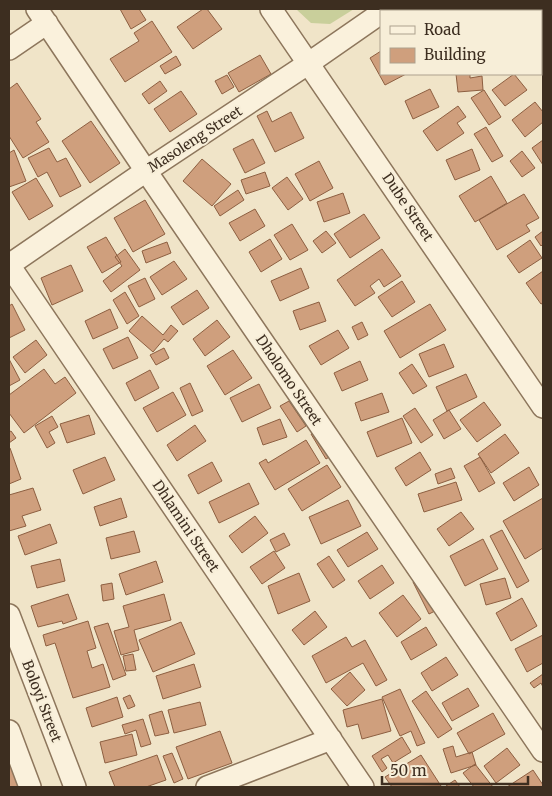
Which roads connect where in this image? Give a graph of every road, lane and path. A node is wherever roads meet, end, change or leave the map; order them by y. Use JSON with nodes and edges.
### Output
{"nodes":[{"id":1,"x":271,"y":9,"type":"edge"},
{"id":2,"x":380,"y":13,"type":"edge"},
{"id":3,"x":42,"y":16,"type":"edge"},
{"id":4,"x":9,"y":49,"type":"edge"},
{"id":5,"x":309,"y":63,"type":"junction"},
{"id":6,"x":146,"y":171,"type":"junction"},
{"id":7,"x":9,"y":265,"type":"edge"},
{"id":8,"x":543,"y":406,"type":"edge"},
{"id":9,"x":9,"y":615,"type":"edge"},
{"id":10,"x":9,"y":731,"type":"edge"},
{"id":11,"x":331,"y":739,"type":"junction"},
{"id":12,"x":543,"y":751,"type":"edge"},
{"id":13,"x":30,"y":787,"type":"edge"},
{"id":14,"x":75,"y":787,"type":"edge"},
{"id":15,"x":207,"y":787,"type":"edge"},
{"id":16,"x":362,"y":787,"type":"edge"}],
"edges":[{"from":1,"to":5,"type":"street","name":"Dube Street"},
{"from":2,"to":5,"type":"street","name":"Masoleng Street"},
{"from":3,"to":4,"type":"street"},
{"from":3,"to":6,"type":"street","name":"Dholomo Street"},
{"from":5,"to":6,"type":"street","name":"Masoleng Street"},
{"from":5,"to":8,"type":"street","name":"Dube Street"},
{"from":6,"to":7,"type":"street","name":"Masoleng Street"},
{"from":6,"to":12,"type":"street","name":"Dholomo Street"},
{"from":7,"to":11,"type":"street","name":"Dhlamini Street"},
{"from":9,"to":14,"type":"street","name":"Boloyi Street"},
{"from":10,"to":13,"type":"street"},
{"from":11,"to":15,"type":"street"},
{"from":11,"to":16,"type":"street","name":"Dhlamini Street"}]}
